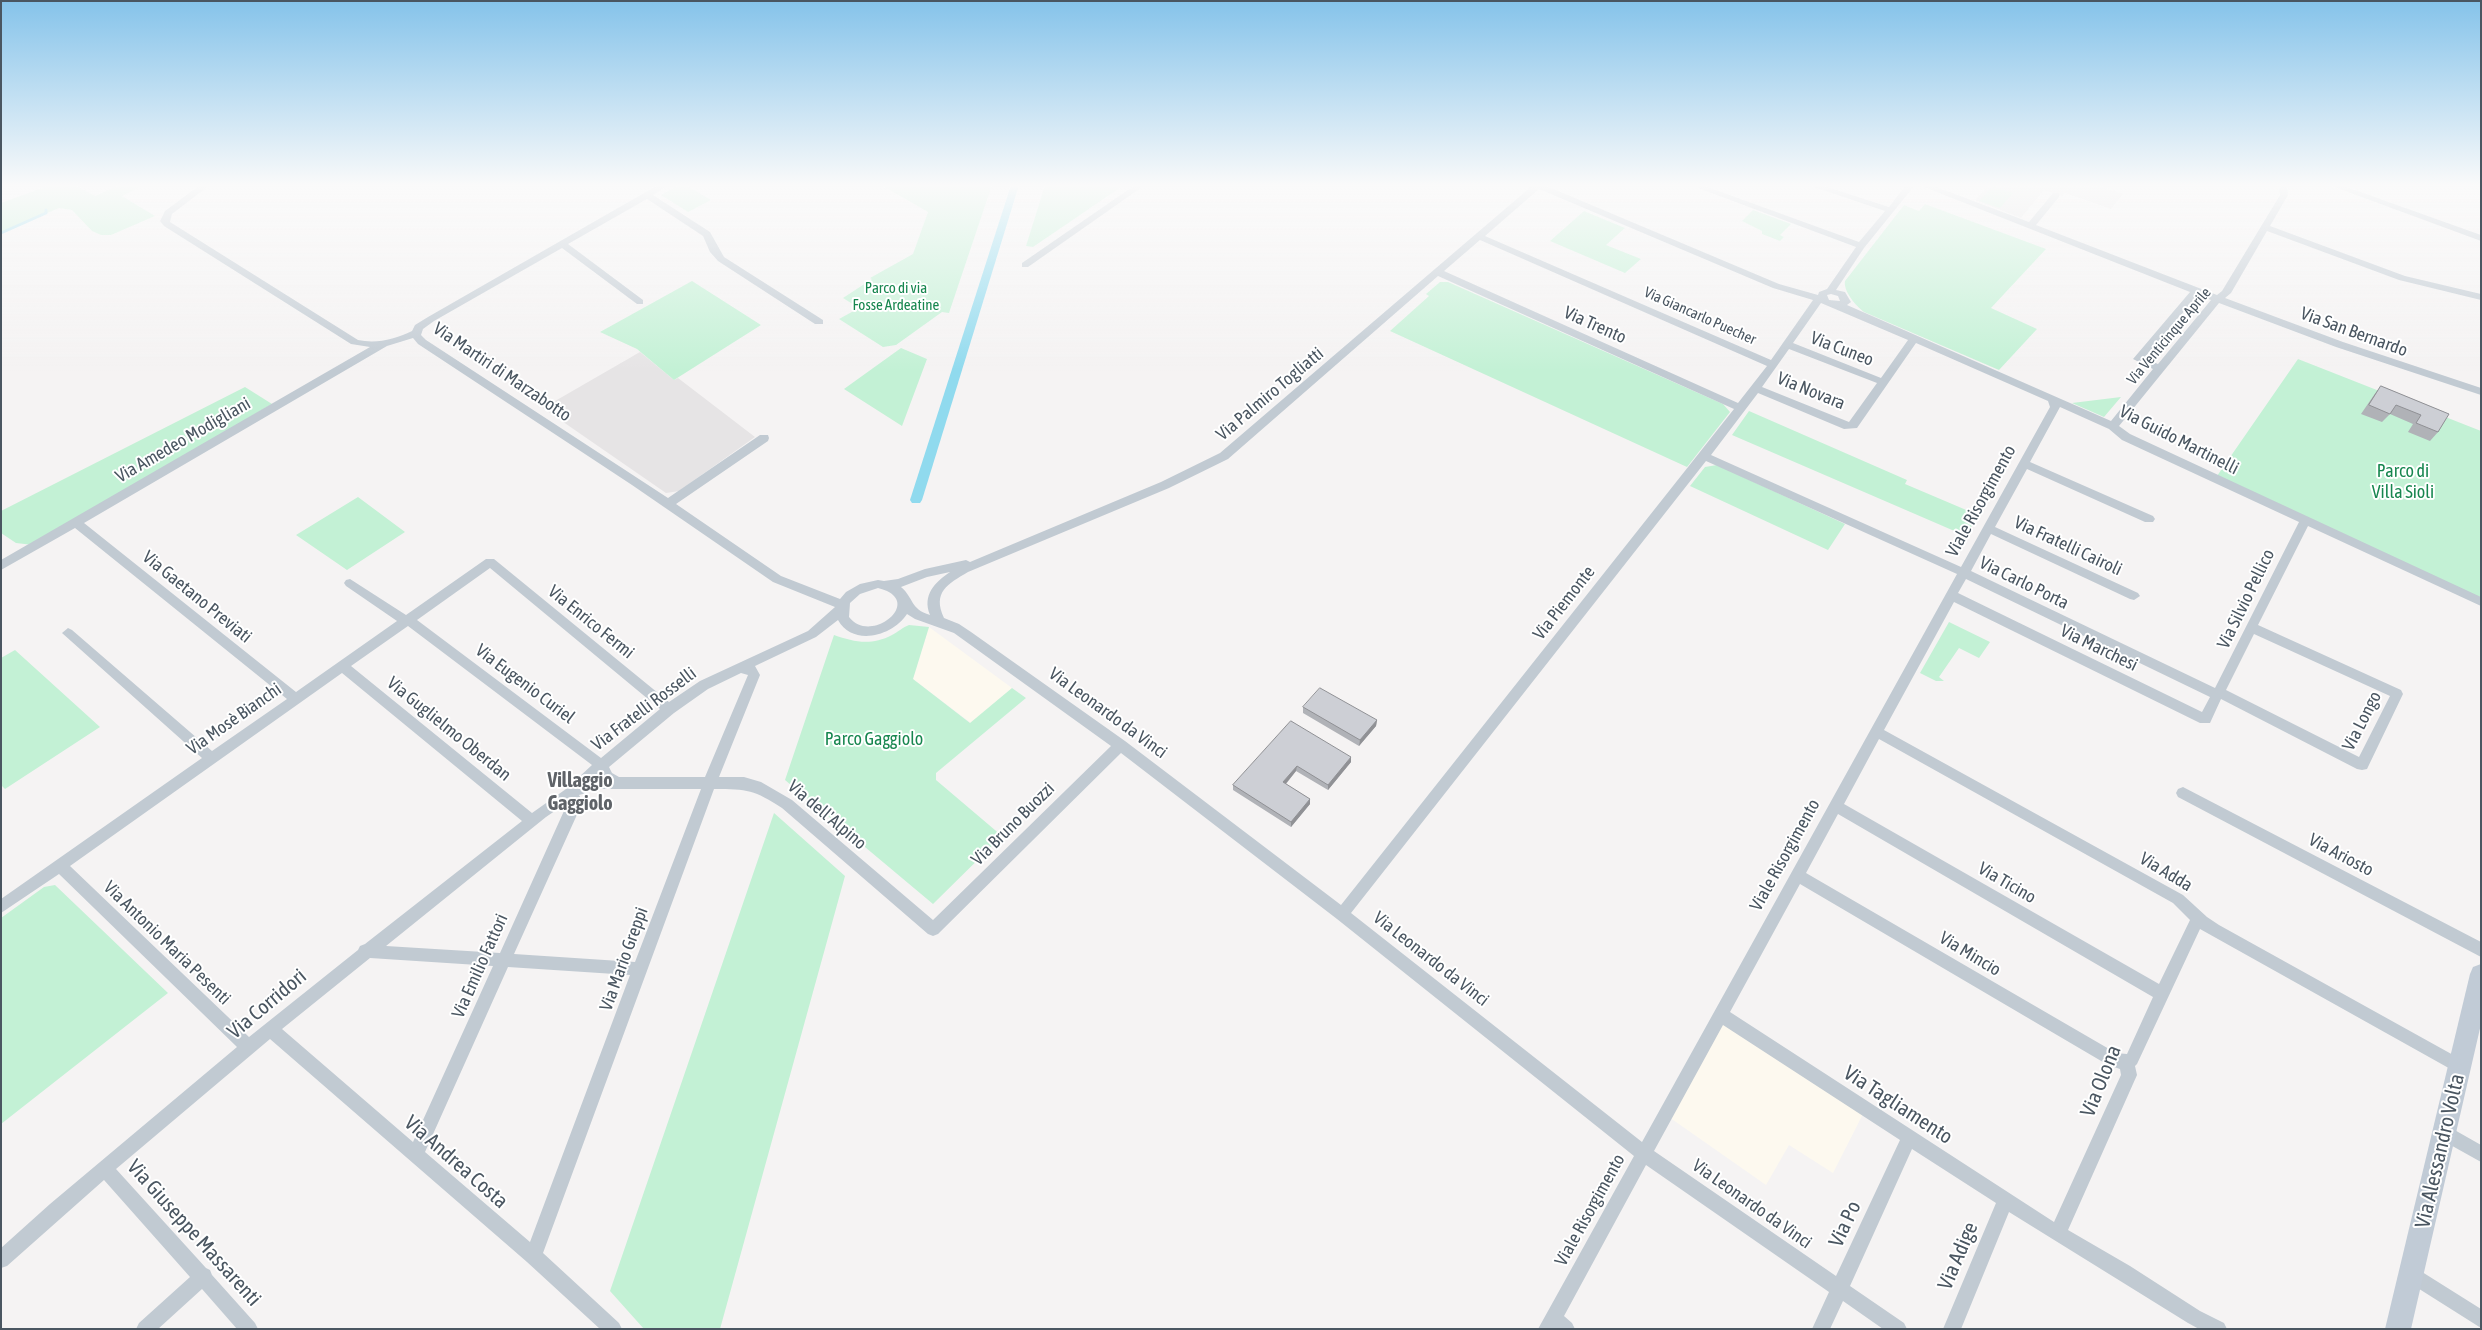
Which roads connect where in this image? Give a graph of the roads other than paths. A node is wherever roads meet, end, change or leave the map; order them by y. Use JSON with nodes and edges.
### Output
{"nodes":[{"id":1,"x":204,"y":247,"type":"edge"},
{"id":2,"x":554,"y":247,"type":"edge"},
{"id":3,"x":566,"y":247,"type":"edge"},
{"id":4,"x":713,"y":247,"type":"edge"},
{"id":5,"x":1051,"y":247,"type":"edge"},
{"id":6,"x":1465,"y":247,"type":"edge"},
{"id":7,"x":1503,"y":247,"type":"edge"},
{"id":8,"x":1687,"y":247,"type":"edge"},
{"id":9,"x":1860,"y":247,"type":"edge"},
{"id":10,"x":2087,"y":247,"type":"edge"},
{"id":11,"x":2253,"y":247,"type":"edge"},
{"id":12,"x":2317,"y":247,"type":"edge"},
{"id":13,"x":1025,"y":265,"type":"dead end"},
{"id":14,"x":1437,"y":272,"type":"junction"},
{"id":15,"x":2197,"y":290,"type":"junction"},
{"id":16,"x":1799,"y":294,"type":"junction"},
{"id":17,"x":1826,"y":295,"type":"junction"},
{"id":18,"x":2481,"y":297,"type":"edge"},
{"id":19,"x":2218,"y":298,"type":"junction"},
{"id":20,"x":640,"y":302,"type":"dead end"},
{"id":21,"x":1840,"y":304,"type":"junction"},
{"id":22,"x":1811,"y":310,"type":"junction"},
{"id":23,"x":819,"y":322,"type":"dead end"},
{"id":24,"x":417,"y":333,"type":"junction"},
{"id":25,"x":1914,"y":339,"type":"junction"},
{"id":26,"x":383,"y":344,"type":"junction"},
{"id":27,"x":1788,"y":345,"type":"junction"},
{"id":28,"x":1773,"y":365,"type":"junction"},
{"id":29,"x":2159,"y":368,"type":"junction"},
{"id":30,"x":1884,"y":382,"type":"junction"},
{"id":31,"x":1756,"y":388,"type":"junction"},
{"id":32,"x":2481,"y":392,"type":"edge"},
{"id":33,"x":2053,"y":401,"type":"junction"},
{"id":34,"x":1740,"y":408,"type":"junction"},
{"id":35,"x":2113,"y":426,"type":"junction"},
{"id":36,"x":764,"y":438,"type":"dead end"},
{"id":37,"x":1704,"y":456,"type":"junction"},
{"id":38,"x":2024,"y":463,"type":"junction"},
{"id":39,"x":668,"y":504,"type":"junction"},
{"id":40,"x":2149,"y":519,"type":"dead end"},
{"id":41,"x":76,"y":522,"type":"junction"},
{"id":42,"x":2305,"y":522,"type":"junction"},
{"id":43,"x":1987,"y":528,"type":"junction"},
{"id":44,"x":982,"y":560,"type":"junction"},
{"id":45,"x":490,"y":562,"type":"joint"},
{"id":46,"x":1,"y":566,"type":"edge"},
{"id":47,"x":1963,"y":573,"type":"junction"},
{"id":48,"x":914,"y":579,"type":"junction"},
{"id":49,"x":350,"y":583,"type":"dead end"},
{"id":50,"x":884,"y":585,"type":"junction"},
{"id":51,"x":856,"y":590,"type":"junction"},
{"id":52,"x":814,"y":593,"type":"junction"},
{"id":53,"x":1951,"y":595,"type":"junction"},
{"id":54,"x":2134,"y":596,"type":"dead end"},
{"id":55,"x":904,"y":600,"type":"junction"},
{"id":56,"x":2481,"y":602,"type":"edge"},
{"id":57,"x":842,"y":606,"type":"junction"},
{"id":58,"x":924,"y":618,"type":"junction"},
{"id":59,"x":407,"y":620,"type":"junction"},
{"id":60,"x":940,"y":621,"type":"junction"},
{"id":61,"x":894,"y":623,"type":"junction"},
{"id":62,"x":850,"y":627,"type":"junction"},
{"id":63,"x":2253,"y":628,"type":"junction"},
{"id":64,"x":68,"y":633,"type":"dead end"},
{"id":65,"x":812,"y":634,"type":"junction"},
{"id":66,"x":775,"y":652,"type":"junction"},
{"id":67,"x":342,"y":666,"type":"junction"},
{"id":68,"x":738,"y":668,"type":"junction"},
{"id":69,"x":754,"y":676,"type":"junction"},
{"id":70,"x":2219,"y":694,"type":"junction"},
{"id":71,"x":295,"y":698,"type":"junction"},
{"id":72,"x":669,"y":709,"type":"junction"},
{"id":73,"x":1875,"y":731,"type":"junction"},
{"id":74,"x":1120,"y":745,"type":"junction"},
{"id":75,"x":211,"y":758,"type":"junction"},
{"id":76,"x":600,"y":764,"type":"junction"},
{"id":77,"x":615,"y":782,"type":"junction"},
{"id":78,"x":710,"y":783,"type":"junction"},
{"id":79,"x":570,"y":793,"type":"junction"},
{"id":80,"x":2183,"y":793,"type":"dead end"},
{"id":81,"x":1834,"y":805,"type":"junction"},
{"id":82,"x":532,"y":821,"type":"junction"},
{"id":83,"x":60,"y":866,"type":"junction"},
{"id":84,"x":1796,"y":874,"type":"junction"},
{"id":85,"x":1,"y":907,"type":"edge"},
{"id":86,"x":1342,"y":914,"type":"junction"},
{"id":87,"x":2198,"y":918,"type":"junction"},
{"id":88,"x":933,"y":929,"type":"joint"},
{"id":89,"x":2481,"y":950,"type":"edge"},
{"id":90,"x":365,"y":951,"type":"junction"},
{"id":91,"x":503,"y":960,"type":"junction"},
{"id":92,"x":640,"y":969,"type":"junction"},
{"id":93,"x":2481,"y":974,"type":"edge"},
{"id":94,"x":2162,"y":994,"type":"junction"},
{"id":95,"x":1719,"y":1014,"type":"junction"},
{"id":96,"x":270,"y":1029,"type":"junction"},
{"id":97,"x":248,"y":1048,"type":"junction"},
{"id":98,"x":2126,"y":1063,"type":"junction"},
{"id":99,"x":2459,"y":1066,"type":"junction"},
{"id":100,"x":2444,"y":1132,"type":"junction"},
{"id":101,"x":1910,"y":1138,"type":"junction"},
{"id":102,"x":1643,"y":1153,"type":"junction"},
{"id":103,"x":2481,"y":1154,"type":"edge"},
{"id":104,"x":415,"y":1155,"type":"junction"},
{"id":105,"x":105,"y":1169,"type":"junction"},
{"id":106,"x":2006,"y":1200,"type":"junction"},
{"id":107,"x":2055,"y":1232,"type":"junction"},
{"id":108,"x":533,"y":1256,"type":"junction"},
{"id":109,"x":1,"y":1260,"type":"edge"},
{"id":110,"x":2411,"y":1274,"type":"junction"},
{"id":111,"x":204,"y":1276,"type":"junction"},
{"id":112,"x":1840,"y":1290,"type":"junction"},
{"id":113,"x":2481,"y":1319,"type":"edge"},
{"id":114,"x":1555,"y":1325,"type":"edge"},
{"id":115,"x":613,"y":1328,"type":"edge"},
{"id":116,"x":145,"y":1329,"type":"edge"},
{"id":117,"x":249,"y":1329,"type":"edge"},
{"id":118,"x":1821,"y":1329,"type":"edge"},
{"id":119,"x":1898,"y":1329,"type":"edge"},
{"id":120,"x":1952,"y":1329,"type":"edge"},
{"id":121,"x":2218,"y":1329,"type":"edge"},
{"id":122,"x":2398,"y":1329,"type":"edge"}],
"edges":[{"from":1,"to":26,"type":"street"},
{"from":2,"to":24,"type":"street","name":"Via Martiri di Marzabotto"},
{"from":3,"to":20,"type":"street"},
{"from":4,"to":23,"type":"street"},
{"from":5,"to":13,"type":"street"},
{"from":6,"to":14,"type":"street","name":"Via Palmiro Togliatti"},
{"from":7,"to":28,"type":"street","name":"Via Giancarlo Puecher"},
{"from":8,"to":16,"type":"street","name":"Via Guido Martinelli"},
{"from":9,"to":17,"type":"street"},
{"from":10,"to":15,"type":"street","name":"Via San Bernardo"},
{"from":11,"to":19,"type":"street","name":"Via Venticinque Aprile"},
{"from":12,"to":18,"type":"street"},
{"from":14,"to":34,"type":"street","name":"Via Trento"},
{"from":14,"to":44,"type":"street","name":"Via Palmiro Togliatti"},
{"from":15,"to":19,"type":"street","name":"Via San Bernardo"},
{"from":15,"to":29,"type":"street"},
{"from":16,"to":17,"type":"street","name":"Via Guido Martinelli"},
{"from":16,"to":22,"type":"street"},
{"from":17,"to":21,"type":"street","name":"Via Guido Martinelli"},
{"from":17,"to":21,"type":"street"},
{"from":17,"to":22,"type":"street","name":"Via Piemonte"},
{"from":19,"to":29,"type":"street","name":"Via Venticinque Aprile"},
{"from":19,"to":32,"type":"street","name":"Via San Bernardo"},
{"from":21,"to":22,"type":"street"},
{"from":21,"to":25,"type":"street","name":"Via Guido Martinelli"},
{"from":22,"to":27,"type":"street","name":"Via Piemonte"},
{"from":24,"to":26,"type":"street"},
{"from":24,"to":39,"type":"street","name":"Via Martiri di Marzabotto"},
{"from":25,"to":30,"type":"street"},
{"from":25,"to":33,"type":"street","name":"Via Guido Martinelli"},
{"from":26,"to":41,"type":"street","name":"Via Amedeo Modigliani"},
{"from":27,"to":28,"type":"street","name":"Via Piemonte"},
{"from":27,"to":30,"type":"street","name":"Via Cuneo"},
{"from":28,"to":31,"type":"street","name":"Via Piemonte"},
{"from":29,"to":35,"type":"street","name":"Via Venticinque Aprile"},
{"from":30,"to":31,"type":"street","name":"Via Novara"},
{"from":31,"to":34,"type":"street","name":"Via Piemonte"},
{"from":33,"to":35,"type":"street","name":"Via Guido Martinelli"},
{"from":33,"to":38,"type":"street","name":"Viale Risorgimento"},
{"from":34,"to":37,"type":"street","name":"Via Piemonte"},
{"from":35,"to":42,"type":"street","name":"Via Guido Martinelli"},
{"from":36,"to":39,"type":"street"},
{"from":37,"to":47,"type":"street","name":"Via Carlo Porta"},
{"from":37,"to":86,"type":"street","name":"Via Piemonte"},
{"from":38,"to":40,"type":"street"},
{"from":38,"to":43,"type":"street","name":"Viale Risorgimento"},
{"from":39,"to":52,"type":"street","name":"Via Martiri di Marzabotto"},
{"from":41,"to":46,"type":"street","name":"Via Amedeo Modigliani"},
{"from":41,"to":71,"type":"street","name":"Via Gaetano Previati"},
{"from":42,"to":56,"type":"street","name":"Via Guido Martinelli"},
{"from":42,"to":63,"type":"street","name":"Via Silvio Pellico"},
{"from":43,"to":47,"type":"street","name":"Viale Risorgimento"},
{"from":43,"to":54,"type":"street","name":"Via Fratelli Cairoli"},
{"from":44,"to":48,"type":"street","name":"Via Palmiro Togliatti"},
{"from":44,"to":60,"type":"street","name":"Via Palmiro Togliatti"},
{"from":45,"to":59,"type":"street","name":"Via Mosè Bianchi"},
{"from":45,"to":72,"type":"street","name":"Via Enrico Fermi"},
{"from":47,"to":53,"type":"street","name":"Viale Risorgimento"},
{"from":47,"to":70,"type":"street","name":"Via Carlo Porta"},
{"from":48,"to":50,"type":"street","name":"Via Palmiro Togliatti"},
{"from":48,"to":55,"type":"street"},
{"from":49,"to":59,"type":"street","name":"Via Eugenio Curiel"},
{"from":50,"to":51,"type":"street"},
{"from":50,"to":55,"type":"street"},
{"from":51,"to":52,"type":"street","name":"Via Martiri di Marzabotto"},
{"from":51,"to":57,"type":"street"},
{"from":52,"to":57,"type":"street","name":"Via Martiri di Marzabotto"},
{"from":53,"to":70,"type":"street","name":"Via Marchesi"},
{"from":53,"to":73,"type":"street","name":"Viale Risorgimento"},
{"from":55,"to":58,"type":"street","name":"Via Leonardo da Vinci"},
{"from":55,"to":61,"type":"street"},
{"from":57,"to":62,"type":"street"},
{"from":57,"to":65,"type":"street"},
{"from":58,"to":60,"type":"street","name":"Via Leonardo da Vinci"},
{"from":58,"to":61,"type":"street","name":"Via Leonardo da Vinci"},
{"from":59,"to":67,"type":"street","name":"Via Mosè Bianchi"},
{"from":59,"to":76,"type":"street","name":"Via Eugenio Curiel"},
{"from":60,"to":74,"type":"street","name":"Via Leonardo da Vinci"},
{"from":61,"to":62,"type":"street"},
{"from":62,"to":65,"type":"street"},
{"from":63,"to":70,"type":"street","name":"Via Silvio Pellico"},
{"from":63,"to":70,"type":"street","name":"Via Longo"},
{"from":64,"to":75,"type":"street"},
{"from":65,"to":66,"type":"street","name":"Via Fratelli Rosselli"},
{"from":66,"to":68,"type":"street","name":"Via Fratelli Rosselli"},
{"from":66,"to":69,"type":"street","name":"Via Mario Greppi"},
{"from":67,"to":71,"type":"street","name":"Via Mosè Bianchi"},
{"from":67,"to":82,"type":"street","name":"Via Guglielmo Oberdan"},
{"from":68,"to":69,"type":"street"},
{"from":68,"to":72,"type":"street","name":"Via Fratelli Rosselli"},
{"from":69,"to":78,"type":"street","name":"Via Mario Greppi"},
{"from":71,"to":75,"type":"street","name":"Via Mosè Bianchi"},
{"from":72,"to":76,"type":"street","name":"Via Fratelli Rosselli"},
{"from":73,"to":81,"type":"street","name":"Viale Risorgimento"},
{"from":73,"to":87,"type":"street","name":"Via Adda"},
{"from":74,"to":86,"type":"street","name":"Via Leonardo da Vinci"},
{"from":74,"to":88,"type":"street","name":"Via Bruno Buozzi"},
{"from":75,"to":83,"type":"street","name":"Via Mosè Bianchi"},
{"from":76,"to":77,"type":"street","name":"Via Eugenio Curiel"},
{"from":76,"to":79,"type":"street","name":"Via Fratelli Rosselli"},
{"from":77,"to":78,"type":"street","name":"Via dell'Alpino"},
{"from":77,"to":79,"type":"street","name":"Via dell'Alpino"},
{"from":78,"to":88,"type":"street","name":"Via dell'Alpino"},
{"from":78,"to":92,"type":"street","name":"Via Mario Greppi"},
{"from":79,"to":82,"type":"street","name":"Via Corridori"},
{"from":79,"to":91,"type":"street","name":"Via Emilio Fattori"},
{"from":80,"to":89,"type":"street","name":"Via Ariosto"},
{"from":81,"to":84,"type":"street","name":"Viale Risorgimento"},
{"from":81,"to":94,"type":"street","name":"Via Ticino"},
{"from":82,"to":90,"type":"street","name":"Via Corridori"},
{"from":83,"to":85,"type":"street","name":"Via Mosè Bianchi"},
{"from":83,"to":97,"type":"street","name":"Via Antonio Maria Pesenti"},
{"from":84,"to":95,"type":"street","name":"Viale Risorgimento"},
{"from":84,"to":98,"type":"street","name":"Via Mincio"},
{"from":86,"to":102,"type":"street","name":"Via Leonardo da Vinci"},
{"from":87,"to":94,"type":"street","name":"Via Olona"},
{"from":87,"to":99,"type":"street","name":"Via Adda"},
{"from":90,"to":91,"type":"street"},
{"from":90,"to":96,"type":"street","name":"Via Corridori"},
{"from":91,"to":92,"type":"street"},
{"from":91,"to":104,"type":"street","name":"Via Emilio Fattori"},
{"from":92,"to":108,"type":"street","name":"Via Mario Greppi"},
{"from":93,"to":99,"type":"street","name":"Via Alessandro Volta"},
{"from":94,"to":98,"type":"street","name":"Via Olona"},
{"from":95,"to":101,"type":"street","name":"Via Tagliamento"},
{"from":95,"to":102,"type":"street","name":"Viale Risorgimento"},
{"from":96,"to":97,"type":"street","name":"Via Corridori"},
{"from":96,"to":104,"type":"street","name":"Via Andrea Costa"},
{"from":97,"to":105,"type":"street","name":"Via Corridori"},
{"from":98,"to":107,"type":"street","name":"Via Olona"},
{"from":99,"to":100,"type":"street","name":"Via Alessandro Volta"},
{"from":100,"to":103,"type":"street"},
{"from":100,"to":110,"type":"street","name":"Via Alessandro Volta"},
{"from":101,"to":106,"type":"street","name":"Via Tagliamento"},
{"from":101,"to":112,"type":"street","name":"Via Po"},
{"from":102,"to":112,"type":"street","name":"Via Leonardo da Vinci"},
{"from":102,"to":114,"type":"street","name":"Viale Risorgimento"},
{"from":104,"to":108,"type":"street","name":"Via Andrea Costa"},
{"from":105,"to":109,"type":"street","name":"Via Corridori"},
{"from":105,"to":111,"type":"street","name":"Via Giuseppe Massarenti"},
{"from":106,"to":107,"type":"street","name":"Via Tagliamento"},
{"from":106,"to":120,"type":"street","name":"Via Adige"},
{"from":107,"to":121,"type":"street"},
{"from":108,"to":115,"type":"street","name":"Via Andrea Costa"},
{"from":110,"to":113,"type":"street"},
{"from":110,"to":122,"type":"street","name":"Via Alessandro Volta"},
{"from":111,"to":116,"type":"street"},
{"from":111,"to":117,"type":"street","name":"Via Giuseppe Massarenti"},
{"from":112,"to":118,"type":"street","name":"Via Po"},
{"from":112,"to":119,"type":"street","name":"Via Leonardo da Vinci"}]}
